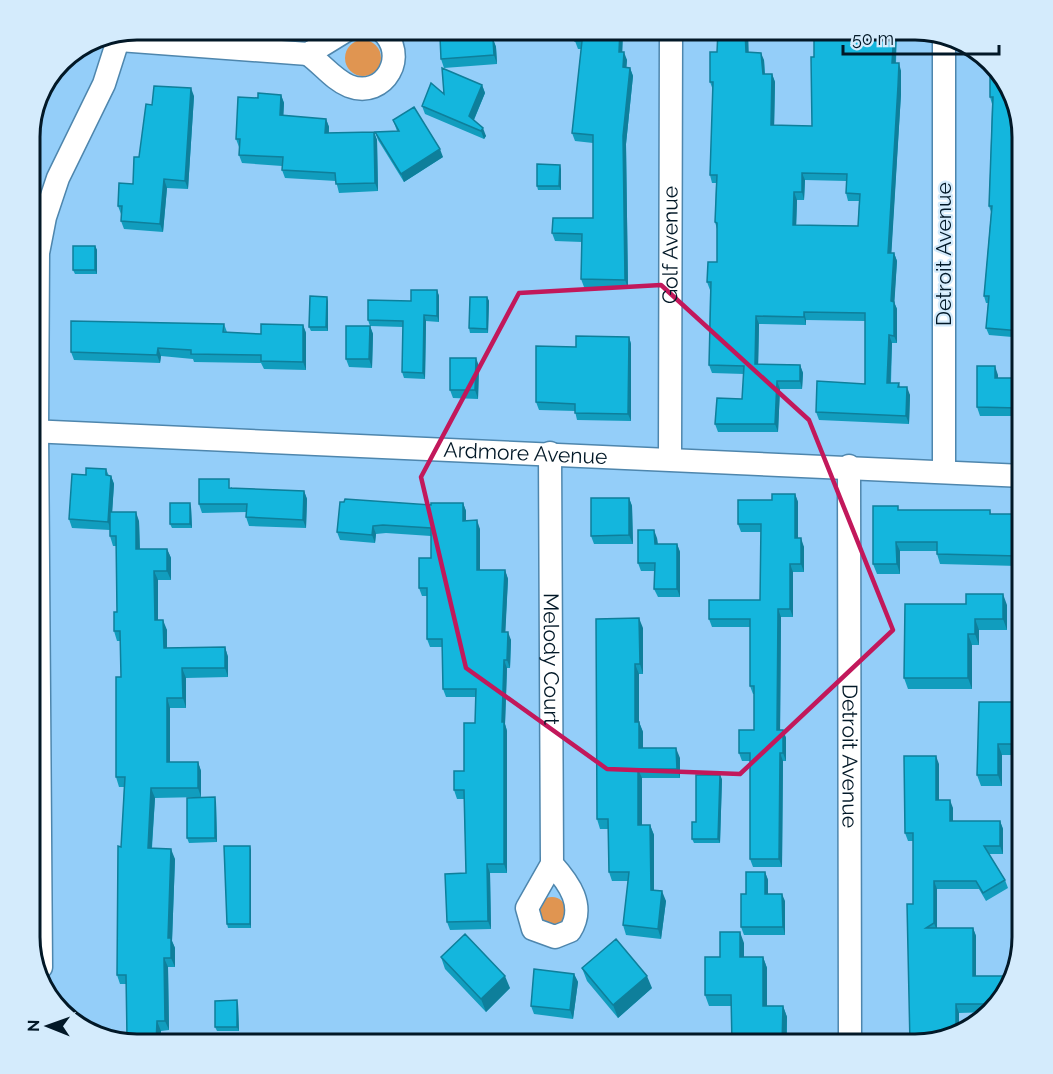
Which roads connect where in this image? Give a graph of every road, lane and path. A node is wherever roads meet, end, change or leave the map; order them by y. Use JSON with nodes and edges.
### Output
{"nodes":[{"id":1,"x":143,"y":40,"type":"edge"},
{"id":2,"x":330,"y":40,"type":"edge"},
{"id":3,"x":390,"y":40,"type":"edge"},
{"id":4,"x":671,"y":41,"type":"edge"},
{"id":5,"x":118,"y":42,"type":"edge"},
{"id":6,"x":944,"y":46,"type":"edge"},
{"id":7,"x":308,"y":54,"type":"junction"},
{"id":8,"x":41,"y":238,"type":"edge"},
{"id":9,"x":41,"y":431,"type":"edge"},
{"id":10,"x":550,"y":453,"type":"junction"},
{"id":11,"x":670,"y":459,"type":"junction"},
{"id":12,"x":849,"y":466,"type":"junction"},
{"id":13,"x":944,"y":471,"type":"junction"},
{"id":14,"x":1012,"y":475,"type":"edge"},
{"id":15,"x":552,"y":864,"type":"dead end"},
{"id":16,"x":850,"y":1034,"type":"edge"}],
"edges":[{"from":1,"to":7,"type":"street"},
{"from":2,"to":7,"type":"street"},
{"from":3,"to":7,"type":"street"},
{"from":4,"to":11,"type":"street","name":"Golf Avenue"},
{"from":5,"to":8,"type":"street"},
{"from":6,"to":13,"type":"street","name":"Detroit Avenue"},
{"from":9,"to":10,"type":"street","name":"Ardmore Avenue"},
{"from":10,"to":11,"type":"street","name":"Ardmore Avenue"},
{"from":10,"to":15,"type":"street","name":"Melody Court"},
{"from":11,"to":12,"type":"street","name":"Ardmore Avenue"},
{"from":12,"to":13,"type":"street","name":"Ardmore Avenue"},
{"from":12,"to":16,"type":"street","name":"Detroit Avenue"},
{"from":13,"to":14,"type":"street","name":"Ardmore Avenue"}]}
